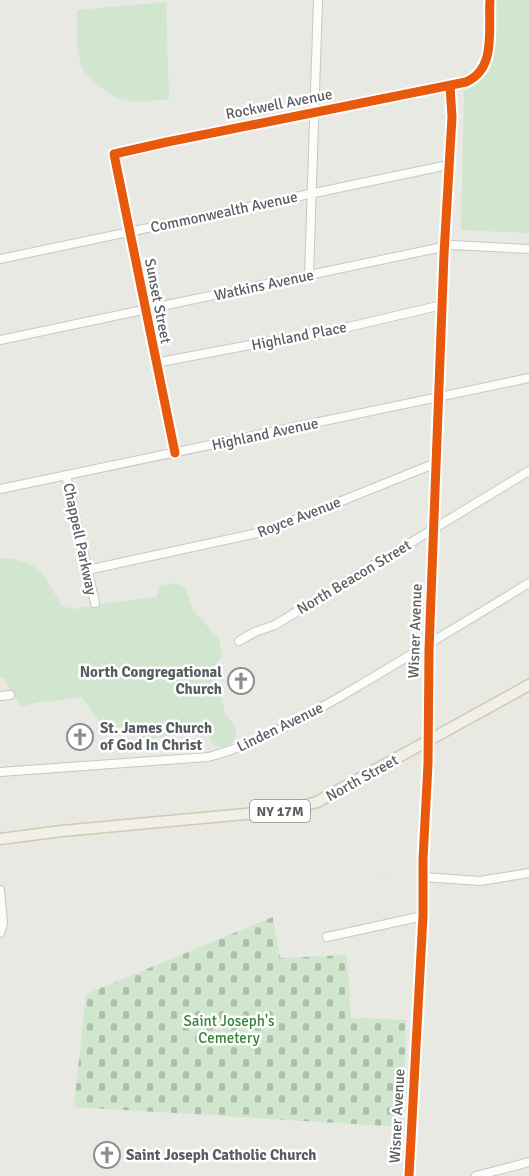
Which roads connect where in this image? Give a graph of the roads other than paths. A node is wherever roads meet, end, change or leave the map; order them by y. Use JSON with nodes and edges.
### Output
{"nodes":[{"id":1,"x":318,"y":0,"type":"edge"},
{"id":2,"x":490,"y":0,"type":"edge"},
{"id":3,"x":450,"y":86,"type":"junction"},
{"id":4,"x":314,"y":112,"type":"junction"},
{"id":5,"x":114,"y":154,"type":"joint"},
{"id":6,"x":448,"y":165,"type":"junction"},
{"id":7,"x":311,"y":193,"type":"junction"},
{"id":8,"x":129,"y":232,"type":"junction"},
{"id":9,"x":444,"y":248,"type":"junction"},
{"id":10,"x":529,"y":249,"type":"edge"},
{"id":11,"x":0,"y":259,"type":"edge"},
{"id":12,"x":309,"y":276,"type":"junction"},
{"id":13,"x":442,"y":305,"type":"junction"},
{"id":14,"x":145,"y":310,"type":"junction"},
{"id":15,"x":0,"y":340,"type":"edge"},
{"id":16,"x":156,"y":363,"type":"junction"},
{"id":17,"x":528,"y":380,"type":"edge"},
{"id":18,"x":439,"y":397,"type":"junction"},
{"id":19,"x":175,"y":453,"type":"junction"},
{"id":20,"x":436,"y":463,"type":"junction"},
{"id":21,"x":529,"y":471,"type":"edge"},
{"id":22,"x":66,"y":475,"type":"junction"},
{"id":23,"x":0,"y":489,"type":"edge"},
{"id":24,"x":433,"y":529,"type":"junction"},
{"id":25,"x":87,"y":570,"type":"junction"},
{"id":26,"x":529,"y":583,"type":"edge"},
{"id":27,"x":95,"y":603,"type":"dead end"},
{"id":28,"x":239,"y":641,"type":"dead end"},
{"id":29,"x":429,"y":644,"type":"junction"},
{"id":30,"x":529,"y":685,"type":"edge"},
{"id":31,"x":10,"y":695,"type":"dead end"},
{"id":32,"x":0,"y":696,"type":"edge"},
{"id":33,"x":428,"y":741,"type":"junction"},
{"id":34,"x":0,"y":772,"type":"edge"},
{"id":35,"x":0,"y":839,"type":"edge"},
{"id":36,"x":529,"y":873,"type":"edge"},
{"id":37,"x":423,"y":877,"type":"junction"},
{"id":38,"x":0,"y":890,"type":"edge"},
{"id":39,"x":423,"y":916,"type":"junction"},
{"id":40,"x":0,"y":933,"type":"edge"},
{"id":41,"x":327,"y":937,"type":"dead end"},
{"id":42,"x":529,"y":1162,"type":"edge"},
{"id":43,"x":409,"y":1176,"type":"edge"},
{"id":44,"x":476,"y":1176,"type":"edge"}],
"edges":[{"from":1,"to":4,"type":"street"},
{"from":2,"to":3,"type":"street","name":"Rockwell Avenue"},
{"from":3,"to":4,"type":"street","name":"Rockwell Avenue"},
{"from":3,"to":6,"type":"street","name":"Wisner Avenue"},
{"from":4,"to":5,"type":"street","name":"Rockwell Avenue"},
{"from":4,"to":7,"type":"street"},
{"from":5,"to":8,"type":"street","name":"Sunset Street"},
{"from":6,"to":7,"type":"street","name":"Commonwealth Avenue"},
{"from":6,"to":9,"type":"street","name":"Wisner Avenue"},
{"from":7,"to":8,"type":"street","name":"Commonwealth Avenue"},
{"from":7,"to":12,"type":"street"},
{"from":8,"to":11,"type":"street","name":"Commonwealth Avenue"},
{"from":8,"to":14,"type":"street","name":"Sunset Street"},
{"from":9,"to":10,"type":"street","name":"Watkins Avenue"},
{"from":9,"to":12,"type":"street","name":"Watkins Avenue"},
{"from":9,"to":13,"type":"street","name":"Wisner Avenue"},
{"from":12,"to":14,"type":"street","name":"Watkins Avenue"},
{"from":13,"to":16,"type":"street","name":"Highland Place"},
{"from":13,"to":18,"type":"street","name":"Wisner Avenue"},
{"from":14,"to":15,"type":"street","name":"Watkins Avenue"},
{"from":14,"to":16,"type":"street","name":"Sunset Street"},
{"from":16,"to":19,"type":"street","name":"Sunset Street"},
{"from":17,"to":18,"type":"street","name":"Highland Avenue"},
{"from":18,"to":19,"type":"street","name":"Highland Avenue"},
{"from":18,"to":20,"type":"street","name":"Wisner Avenue"},
{"from":19,"to":22,"type":"street","name":"Highland Avenue"},
{"from":20,"to":24,"type":"street","name":"Wisner Avenue"},
{"from":20,"to":25,"type":"street","name":"Royce Avenue"},
{"from":21,"to":24,"type":"street","name":"North Beacon Street"},
{"from":22,"to":23,"type":"street","name":"Highland Avenue"},
{"from":22,"to":25,"type":"street","name":"Chappell Parkway"},
{"from":24,"to":28,"type":"street","name":"North Beacon Street"},
{"from":24,"to":29,"type":"street","name":"Wisner Avenue"},
{"from":25,"to":27,"type":"street","name":"Chappell Parkway"},
{"from":26,"to":29,"type":"street","name":"Linden Avenue"},
{"from":29,"to":33,"type":"street","name":"Wisner Avenue"},
{"from":29,"to":34,"type":"street","name":"Linden Avenue"},
{"from":30,"to":33,"type":"main road","name":"North Street","number":"NY 17M"},
{"from":31,"to":32,"type":"street"},
{"from":33,"to":35,"type":"main road","name":"North Street","number":"NY 17M"},
{"from":33,"to":37,"type":"street","name":"Wisner Avenue"},
{"from":36,"to":37,"type":"street"},
{"from":37,"to":39,"type":"street","name":"Wisner Avenue"},
{"from":38,"to":40,"type":"street"},
{"from":39,"to":41,"type":"street"},
{"from":39,"to":43,"type":"street","name":"Wisner Avenue"},
{"from":42,"to":44,"type":"street"}]}
